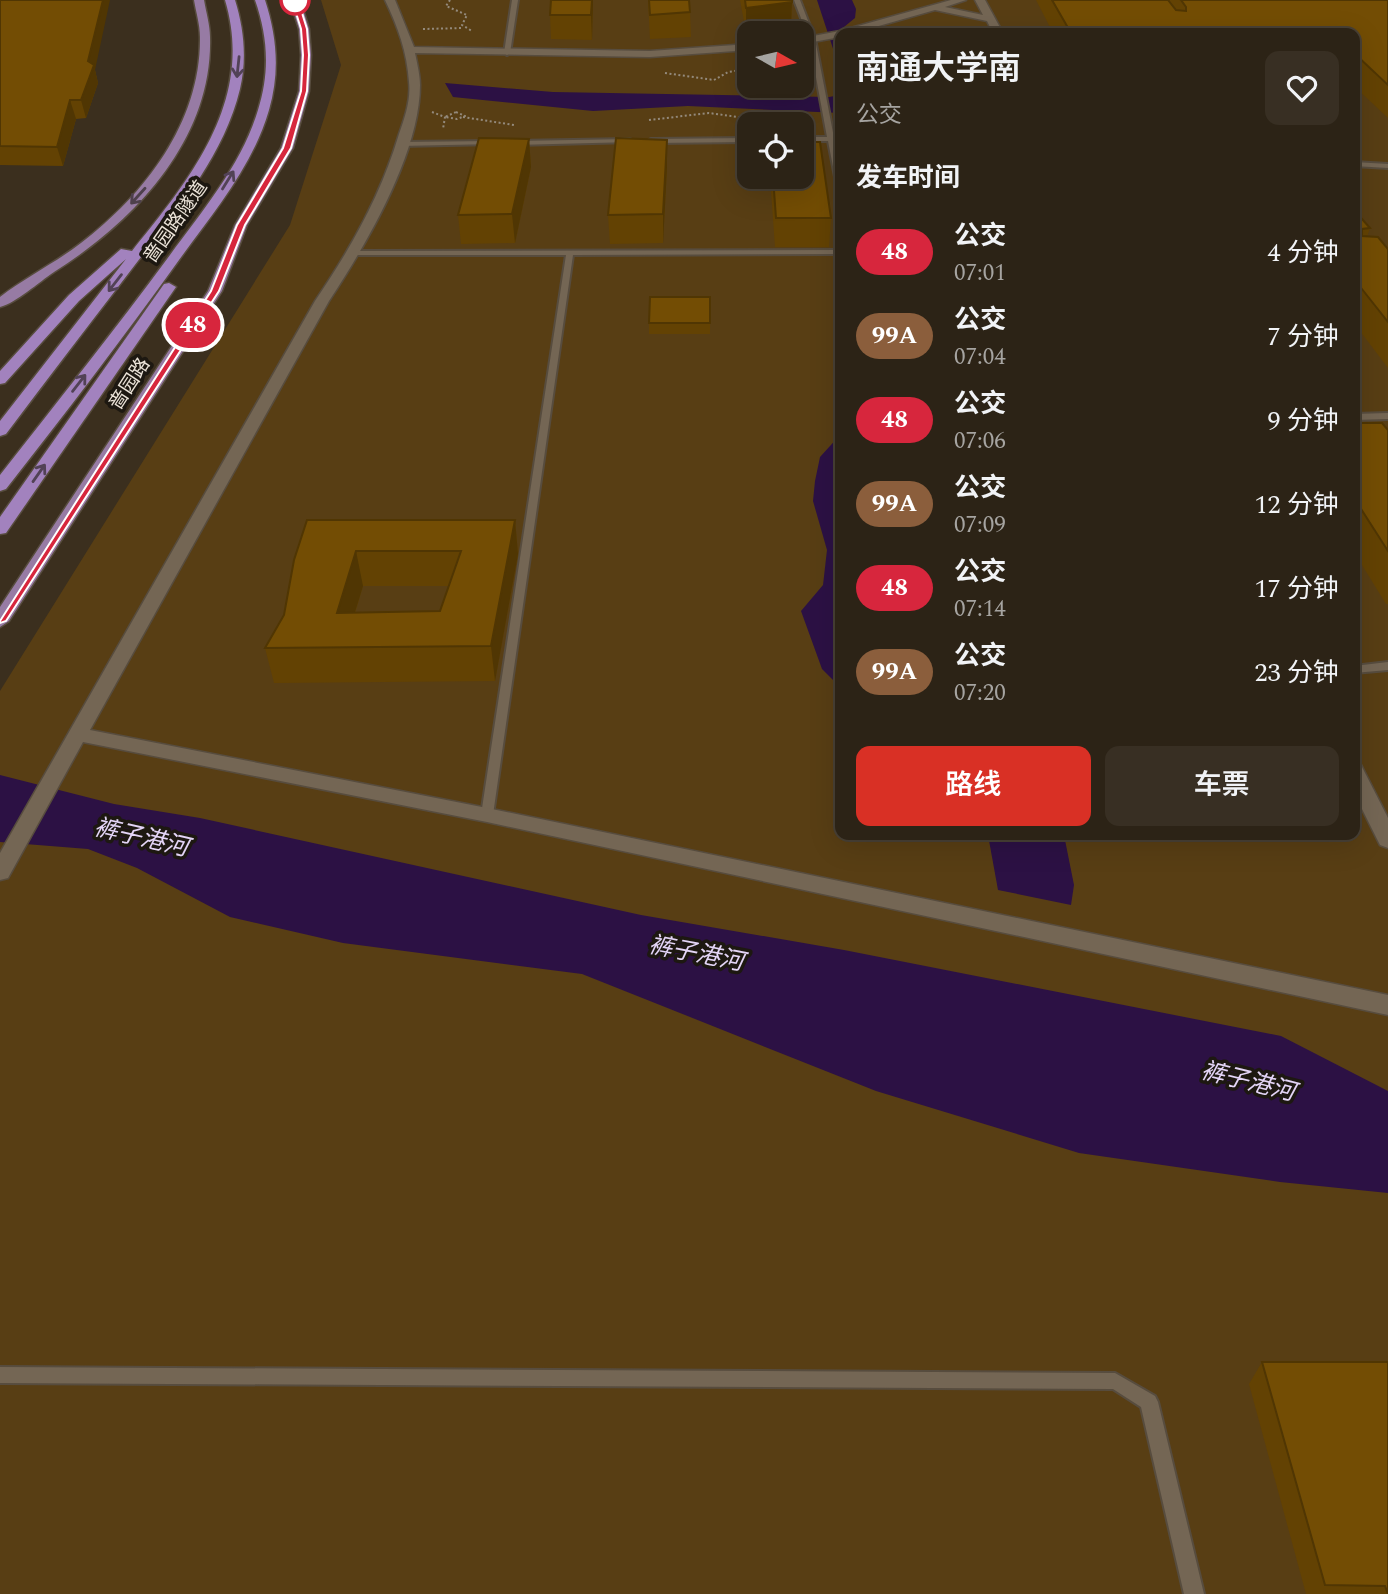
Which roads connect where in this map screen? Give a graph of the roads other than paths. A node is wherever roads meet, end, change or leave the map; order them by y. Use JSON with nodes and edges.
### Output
{"nodes":[{"id":1,"x":199,"y":0,"type":"edge"},
{"id":2,"x":230,"y":0,"type":"edge"},
{"id":3,"x":260,"y":0,"type":"edge"},
{"id":4,"x":295,"y":0,"type":"edge"},
{"id":5,"x":390,"y":0,"type":"edge"},
{"id":6,"x":515,"y":0,"type":"edge"},
{"id":7,"x":797,"y":0,"type":"edge"},
{"id":8,"x":961,"y":0,"type":"edge"},
{"id":9,"x":980,"y":0,"type":"edge"},
{"id":10,"x":933,"y":8,"type":"junction"},
{"id":11,"x":990,"y":19,"type":"junction"},
{"id":12,"x":805,"y":21,"type":"edge"},
{"id":13,"x":862,"y":28,"type":"edge"},
{"id":14,"x":995,"y":28,"type":"edge"},
{"id":15,"x":835,"y":35,"type":"edge"},
{"id":16,"x":814,"y":39,"type":"edge"},
{"id":17,"x":737,"y":48,"type":"edge"},
{"id":18,"x":410,"y":50,"type":"junction"},
{"id":19,"x":814,"y":50,"type":"edge"},
{"id":20,"x":507,"y":53,"type":"junction"},
{"id":21,"x":814,"y":139,"type":"edge"},
{"id":22,"x":829,"y":139,"type":"junction"},
{"id":23,"x":737,"y":140,"type":"edge"},
{"id":24,"x":498,"y":143,"type":"edge"},
{"id":25,"x":512,"y":143,"type":"edge"},
{"id":26,"x":400,"y":144,"type":"junction"},
{"id":27,"x":1360,"y":164,"type":"edge"},
{"id":28,"x":835,"y":165,"type":"edge"},
{"id":29,"x":1388,"y":166,"type":"edge"},
{"id":30,"x":213,"y":204,"type":"junction"},
{"id":31,"x":162,"y":221,"type":"junction"},
{"id":32,"x":570,"y":252,"type":"junction"},
{"id":33,"x":835,"y":252,"type":"edge"},
{"id":34,"x":354,"y":253,"type":"junction"},
{"id":35,"x":0,"y":303,"type":"edge"},
{"id":36,"x":0,"y":380,"type":"edge"},
{"id":37,"x":1388,"y":416,"type":"edge"},
{"id":38,"x":1360,"y":417,"type":"edge"},
{"id":39,"x":0,"y":431,"type":"edge"},
{"id":40,"x":0,"y":486,"type":"edge"},
{"id":41,"x":0,"y":529,"type":"edge"},
{"id":42,"x":0,"y":621,"type":"edge"},
{"id":43,"x":1388,"y":666,"type":"edge"},
{"id":44,"x":1360,"y":669,"type":"edge"},
{"id":45,"x":77,"y":734,"type":"junction"},
{"id":46,"x":1360,"y":782,"type":"edge"},
{"id":47,"x":487,"y":815,"type":"junction"},
{"id":48,"x":1388,"y":840,"type":"edge"},
{"id":49,"x":0,"y":872,"type":"edge"},
{"id":50,"x":1388,"y":1005,"type":"edge"},
{"id":51,"x":0,"y":1375,"type":"edge"},
{"id":52,"x":1194,"y":1594,"type":"edge"}],
"edges":[{"from":1,"to":35,"type":"main road","one_way":true},
{"from":2,"to":31,"type":"highway","name":"啬园路隧道","one_way":true},
{"from":30,"to":3,"type":"highway","name":"啬园路隧道","one_way":true},
{"from":4,"to":42,"type":"main road","name":"啬园路"},
{"from":5,"to":18,"type":"street"},
{"from":6,"to":20,"type":"lane"},
{"from":7,"to":12,"type":"lane"},
{"from":8,"to":10,"type":"street"},
{"from":9,"to":11,"type":"street"},
{"from":10,"to":11,"type":"street"},
{"from":10,"to":13,"type":"street"},
{"from":11,"to":14,"type":"street"},
{"from":15,"to":16,"type":"street"},
{"from":17,"to":20,"type":"street"},
{"from":18,"to":20,"type":"street"},
{"from":18,"to":26,"type":"street"},
{"from":19,"to":22,"type":"lane"},
{"from":21,"to":22,"type":"lane"},
{"from":22,"to":28,"type":"lane"},
{"from":23,"to":25,"type":"lane"},
{"from":24,"to":26,"type":"lane"},
{"from":26,"to":34,"type":"street"},
{"from":27,"to":29,"type":"lane"},
{"from":40,"to":30,"type":"highway","name":"啬园路隧道","one_way":true},
{"from":41,"to":30,"type":"highway","one_way":true},
{"from":31,"to":36,"type":"highway"},
{"from":31,"to":39,"type":"highway","name":"啬园路隧道","one_way":true},
{"from":32,"to":33,"type":"lane"},
{"from":32,"to":34,"type":"lane"},
{"from":32,"to":47,"type":"lane"},
{"from":34,"to":45,"type":"street"},
{"from":37,"to":38,"type":"lane"},
{"from":43,"to":44,"type":"lane"},
{"from":45,"to":47,"type":"street"},
{"from":45,"to":49,"type":"street"},
{"from":46,"to":48,"type":"street"},
{"from":47,"to":50,"type":"street"},
{"from":51,"to":52,"type":"lane"}]}
